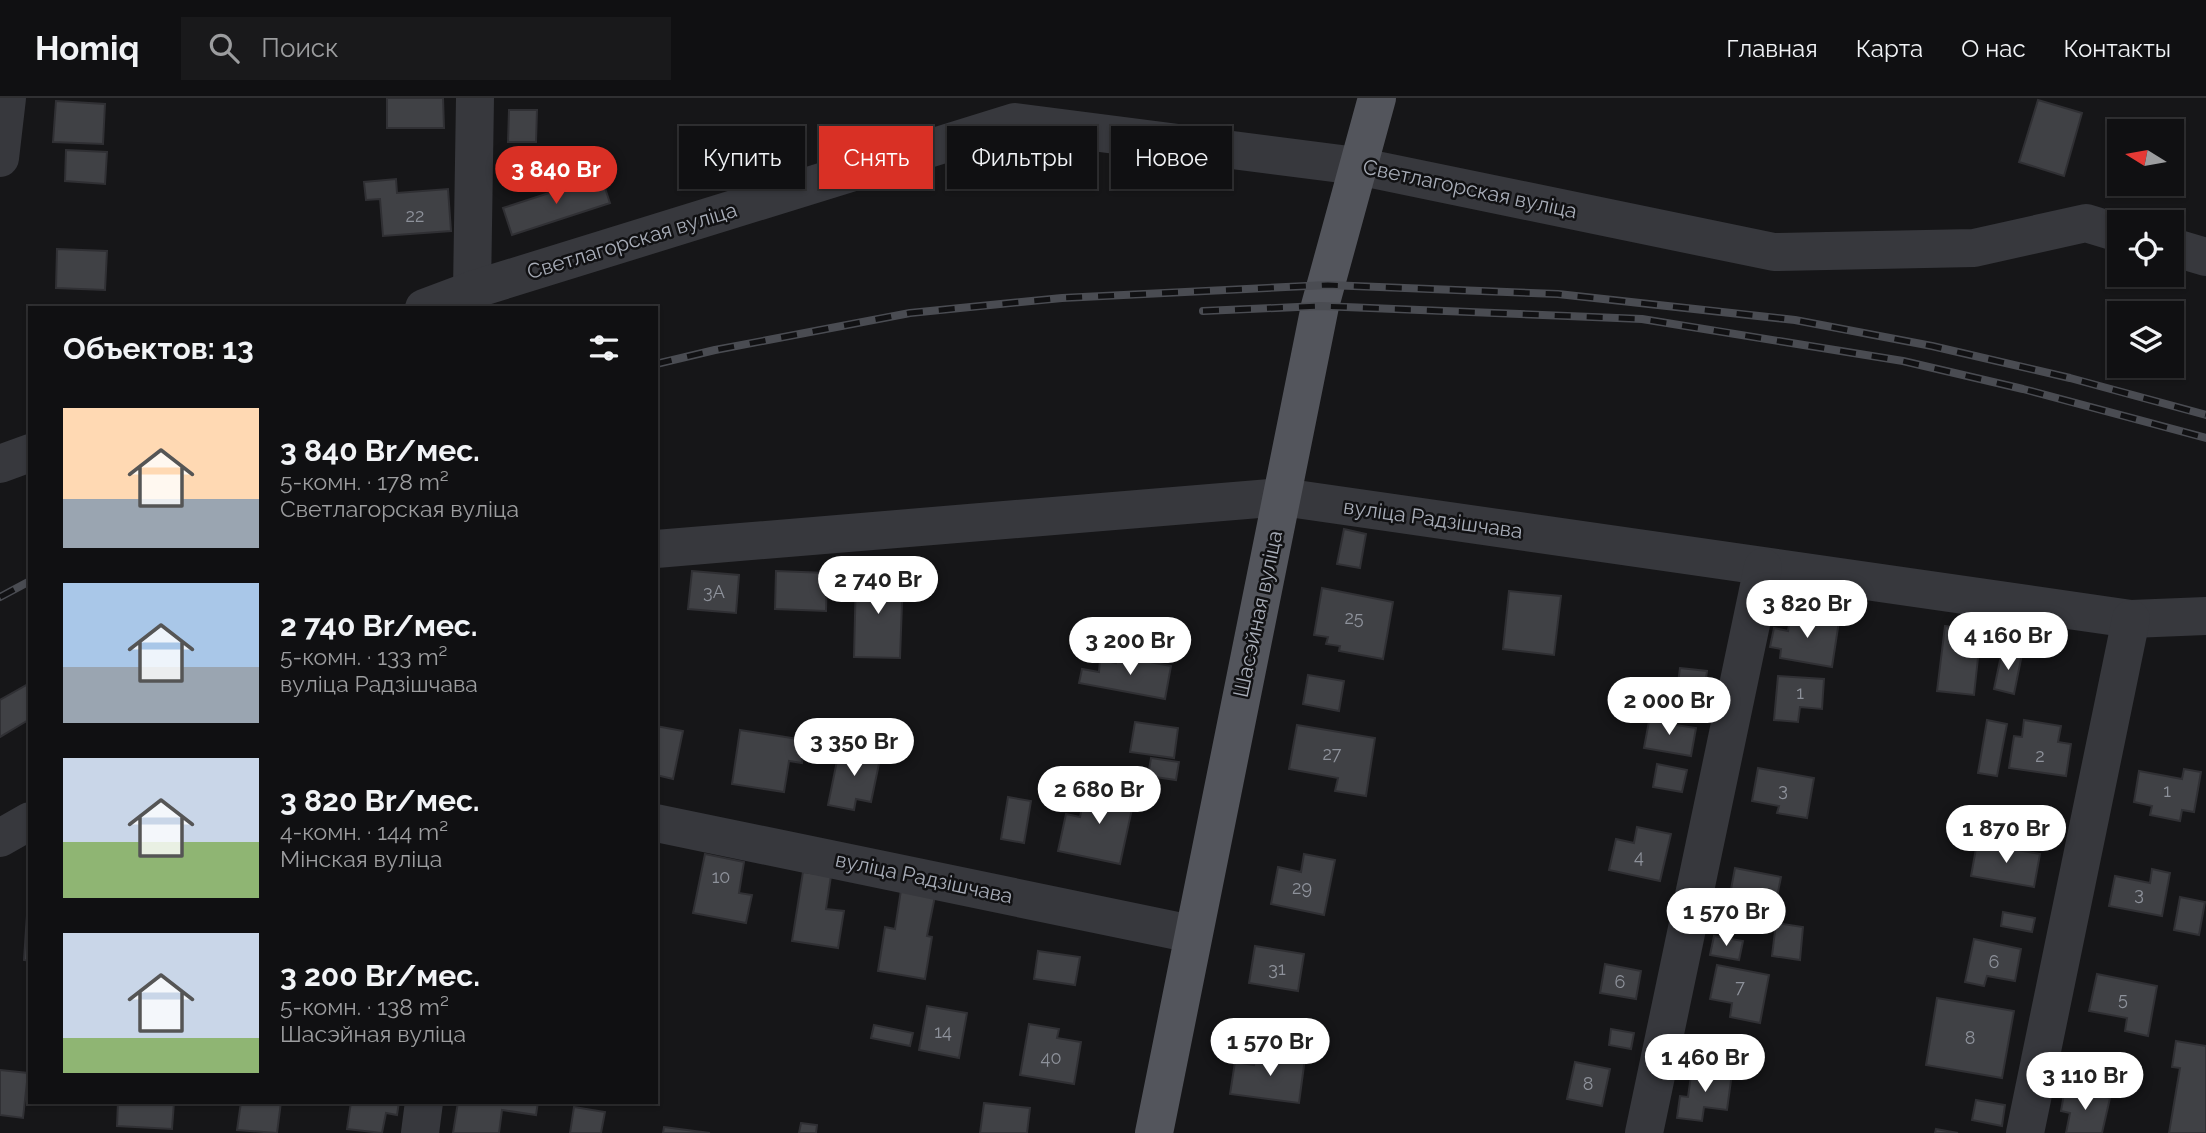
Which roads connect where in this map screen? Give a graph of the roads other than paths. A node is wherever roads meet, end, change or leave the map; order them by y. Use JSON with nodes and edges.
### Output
{"nodes":[{"id":1,"x":7,"y":98,"type":"edge"},
{"id":2,"x":475,"y":98,"type":"edge"},
{"id":3,"x":1377,"y":98,"type":"edge"},
{"id":4,"x":1015,"y":110,"type":"edge"},
{"id":5,"x":0,"y":158,"type":"edge"},
{"id":6,"x":1357,"y":166,"type":"junction"},
{"id":7,"x":2107,"y":229,"type":"edge"},
{"id":8,"x":2184,"y":251,"type":"edge"},
{"id":9,"x":2206,"y":257,"type":"edge"},
{"id":10,"x":472,"y":290,"type":"junction"},
{"id":11,"x":429,"y":306,"type":"edge"},
{"id":12,"x":28,"y":454,"type":"edge"},
{"id":13,"x":0,"y":464,"type":"edge"},
{"id":14,"x":1282,"y":497,"type":"junction"},
{"id":15,"x":658,"y":549,"type":"edge"},
{"id":16,"x":1763,"y":567,"type":"junction"},
{"id":17,"x":2206,"y":616,"type":"edge"},
{"id":18,"x":2131,"y":619,"type":"junction"},
{"id":19,"x":28,"y":822,"type":"edge"},
{"id":20,"x":658,"y":823,"type":"edge"},
{"id":21,"x":0,"y":838,"type":"edge"},
{"id":22,"x":1192,"y":934,"type":"junction"},
{"id":23,"x":424,"y":1104,"type":"edge"},
{"id":24,"x":420,"y":1133,"type":"edge"},
{"id":25,"x":1154,"y":1133,"type":"edge"},
{"id":26,"x":1644,"y":1133,"type":"edge"},
{"id":27,"x":2025,"y":1133,"type":"edge"}],
"edges":[{"from":1,"to":5,"type":"street"},
{"from":2,"to":10,"type":"street"},
{"from":3,"to":6,"type":"main road","name":"Шасэйная вуліца"},
{"from":4,"to":6,"type":"street","name":"Светлагорская вуліца"},
{"from":4,"to":10,"type":"street","name":"Светлагорская вуліца"},
{"from":6,"to":7,"type":"street","name":"Светлагорская вуліца"},
{"from":6,"to":14,"type":"main road","name":"Шасэйная вуліца"},
{"from":8,"to":9,"type":"street"},
{"from":10,"to":11,"type":"street","name":"Светлагорская вуліца"},
{"from":12,"to":13,"type":"street"},
{"from":14,"to":15,"type":"street","name":"вуліца Радзішчава"},
{"from":14,"to":16,"type":"street","name":"вуліца Радзішчава"},
{"from":14,"to":22,"type":"main road","name":"Шасэйная вуліца"},
{"from":16,"to":18,"type":"street","name":"вуліца Радзішчава"},
{"from":16,"to":26,"type":"street"},
{"from":17,"to":18,"type":"street","name":"вуліца Радзішчава"},
{"from":18,"to":27,"type":"street"},
{"from":19,"to":21,"type":"street"},
{"from":20,"to":22,"type":"street","name":"вуліца Радзішчава"},
{"from":22,"to":25,"type":"main road","name":"Шасэйная вуліца"},
{"from":23,"to":24,"type":"street"}]}
